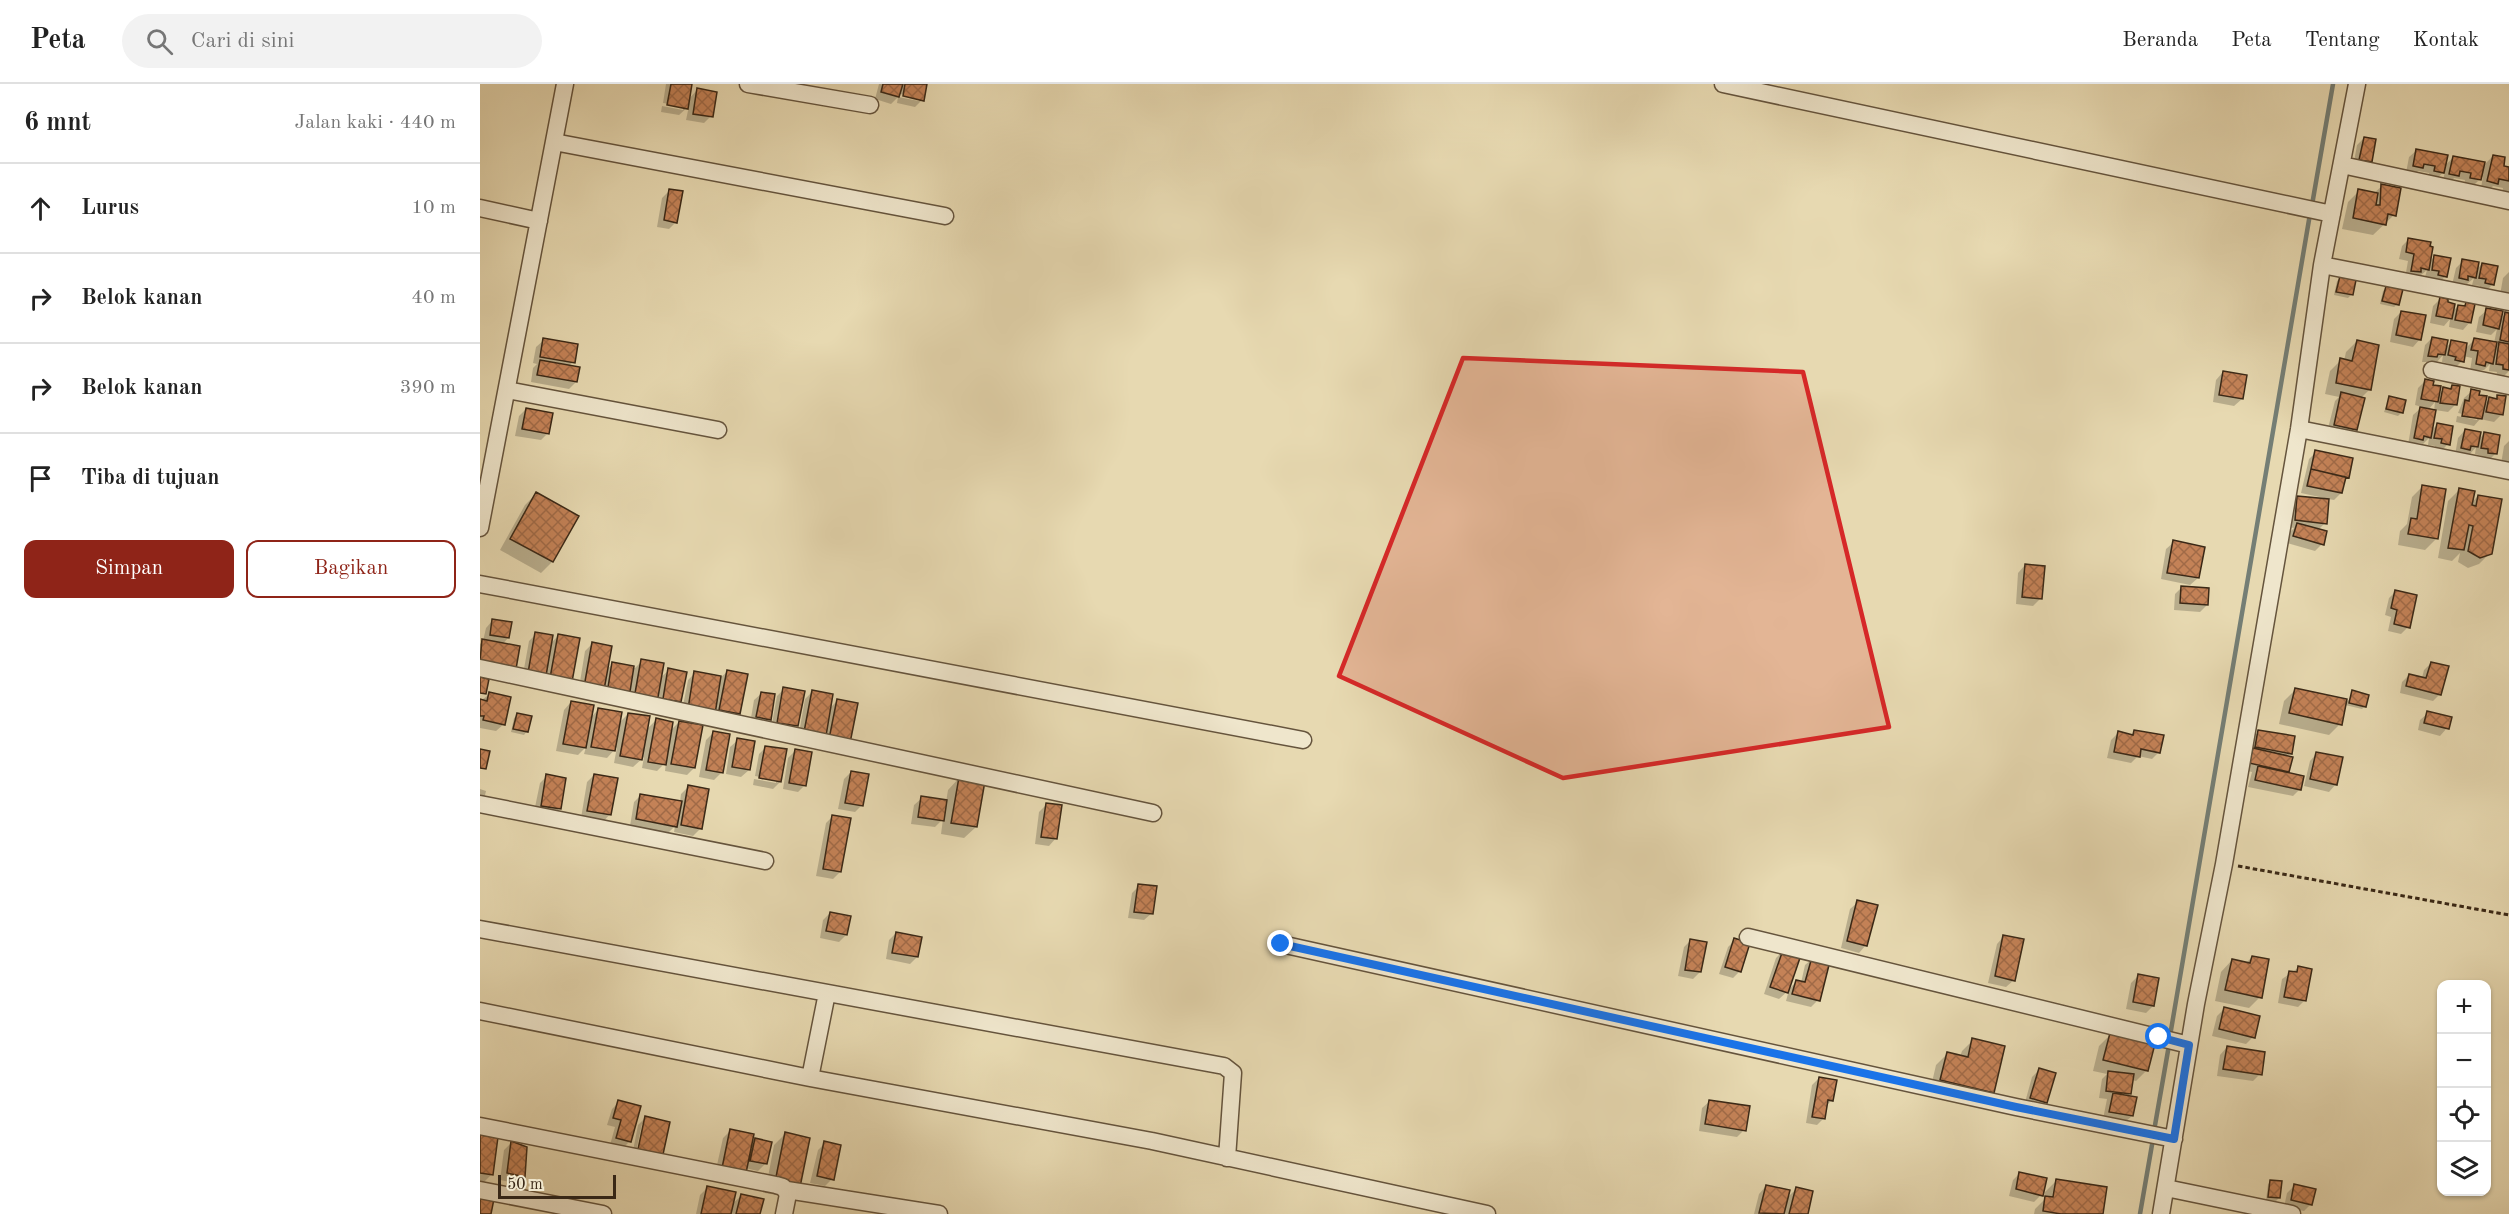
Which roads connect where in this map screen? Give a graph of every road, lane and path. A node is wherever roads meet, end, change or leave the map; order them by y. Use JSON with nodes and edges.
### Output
{"nodes":[{"id":1,"x":566,"y":84,"type":"edge"},
{"id":2,"x":748,"y":84,"type":"edge"},
{"id":3,"x":1723,"y":84,"type":"edge"},
{"id":4,"x":2356,"y":84,"type":"edge"},
{"id":5,"x":870,"y":105,"type":"dead end"},
{"id":6,"x":554,"y":142,"type":"junction"},
{"id":7,"x":2342,"y":165,"type":"junction"},
{"id":8,"x":2509,"y":201,"type":"edge"},
{"id":9,"x":480,"y":208,"type":"edge"},
{"id":10,"x":2327,"y":213,"type":"junction"},
{"id":11,"x":945,"y":216,"type":"dead end"},
{"id":12,"x":539,"y":221,"type":"junction"},
{"id":13,"x":2322,"y":265,"type":"junction"},
{"id":14,"x":2509,"y":302,"type":"edge"},
{"id":15,"x":2432,"y":370,"type":"dead end"},
{"id":16,"x":2509,"y":386,"type":"edge"},
{"id":17,"x":507,"y":390,"type":"junction"},
{"id":18,"x":2299,"y":429,"type":"junction"},
{"id":19,"x":718,"y":430,"type":"dead end"},
{"id":20,"x":2509,"y":471,"type":"edge"},
{"id":21,"x":480,"y":528,"type":"edge"},
{"id":22,"x":480,"y":584,"type":"edge"},
{"id":23,"x":480,"y":668,"type":"edge"},
{"id":24,"x":1304,"y":740,"type":"dead end"},
{"id":25,"x":480,"y":804,"type":"edge"},
{"id":26,"x":1153,"y":813,"type":"dead end"},
{"id":27,"x":765,"y":861,"type":"dead end"},
{"id":28,"x":2224,"y":864,"type":"junction"},
{"id":29,"x":2509,"y":915,"type":"edge"},
{"id":30,"x":480,"y":929,"type":"edge"},
{"id":31,"x":1748,"y":937,"type":"dead end"},
{"id":32,"x":1281,"y":944,"type":"dead end"},
{"id":33,"x":827,"y":993,"type":"junction"},
{"id":34,"x":480,"y":1011,"type":"edge"},
{"id":35,"x":2184,"y":1043,"type":"junction"},
{"id":36,"x":810,"y":1078,"type":"junction"},
{"id":37,"x":480,"y":1126,"type":"edge"},
{"id":38,"x":2169,"y":1138,"type":"junction"},
{"id":39,"x":1227,"y":1158,"type":"junction"},
{"id":40,"x":2166,"y":1188,"type":"junction"},
{"id":41,"x":480,"y":1190,"type":"edge"},
{"id":42,"x":787,"y":1190,"type":"junction"},
{"id":43,"x":603,"y":1214,"type":"edge"},
{"id":44,"x":784,"y":1214,"type":"edge"},
{"id":45,"x":939,"y":1214,"type":"edge"},
{"id":46,"x":1486,"y":1214,"type":"edge"},
{"id":47,"x":2161,"y":1214,"type":"edge"},
{"id":48,"x":2292,"y":1214,"type":"edge"}],
"edges":[{"from":1,"to":6,"type":"street"},
{"from":2,"to":5,"type":"street"},
{"from":3,"to":10,"type":"street"},
{"from":4,"to":7,"type":"street"},
{"from":6,"to":11,"type":"street"},
{"from":6,"to":12,"type":"street"},
{"from":7,"to":8,"type":"street"},
{"from":7,"to":10,"type":"street"},
{"from":9,"to":12,"type":"street"},
{"from":10,"to":13,"type":"street"},
{"from":12,"to":17,"type":"street"},
{"from":13,"to":14,"type":"street"},
{"from":13,"to":18,"type":"street"},
{"from":15,"to":16,"type":"street"},
{"from":17,"to":19,"type":"street"},
{"from":17,"to":21,"type":"street"},
{"from":18,"to":20,"type":"street"},
{"from":18,"to":28,"type":"street"},
{"from":22,"to":24,"type":"street"},
{"from":23,"to":26,"type":"street"},
{"from":25,"to":27,"type":"street"},
{"from":28,"to":29,"type":"path"},
{"from":28,"to":35,"type":"street"},
{"from":30,"to":33,"type":"street"},
{"from":31,"to":35,"type":"street"},
{"from":32,"to":38,"type":"street"},
{"from":33,"to":36,"type":"street"},
{"from":33,"to":39,"type":"street"},
{"from":34,"to":36,"type":"street"},
{"from":35,"to":38,"type":"street"},
{"from":36,"to":39,"type":"street"},
{"from":37,"to":42,"type":"street"},
{"from":38,"to":40,"type":"street"},
{"from":39,"to":46,"type":"street"},
{"from":40,"to":47,"type":"street"},
{"from":40,"to":48,"type":"street"},
{"from":41,"to":43,"type":"street"},
{"from":42,"to":44,"type":"street"},
{"from":42,"to":45,"type":"street"}]}
